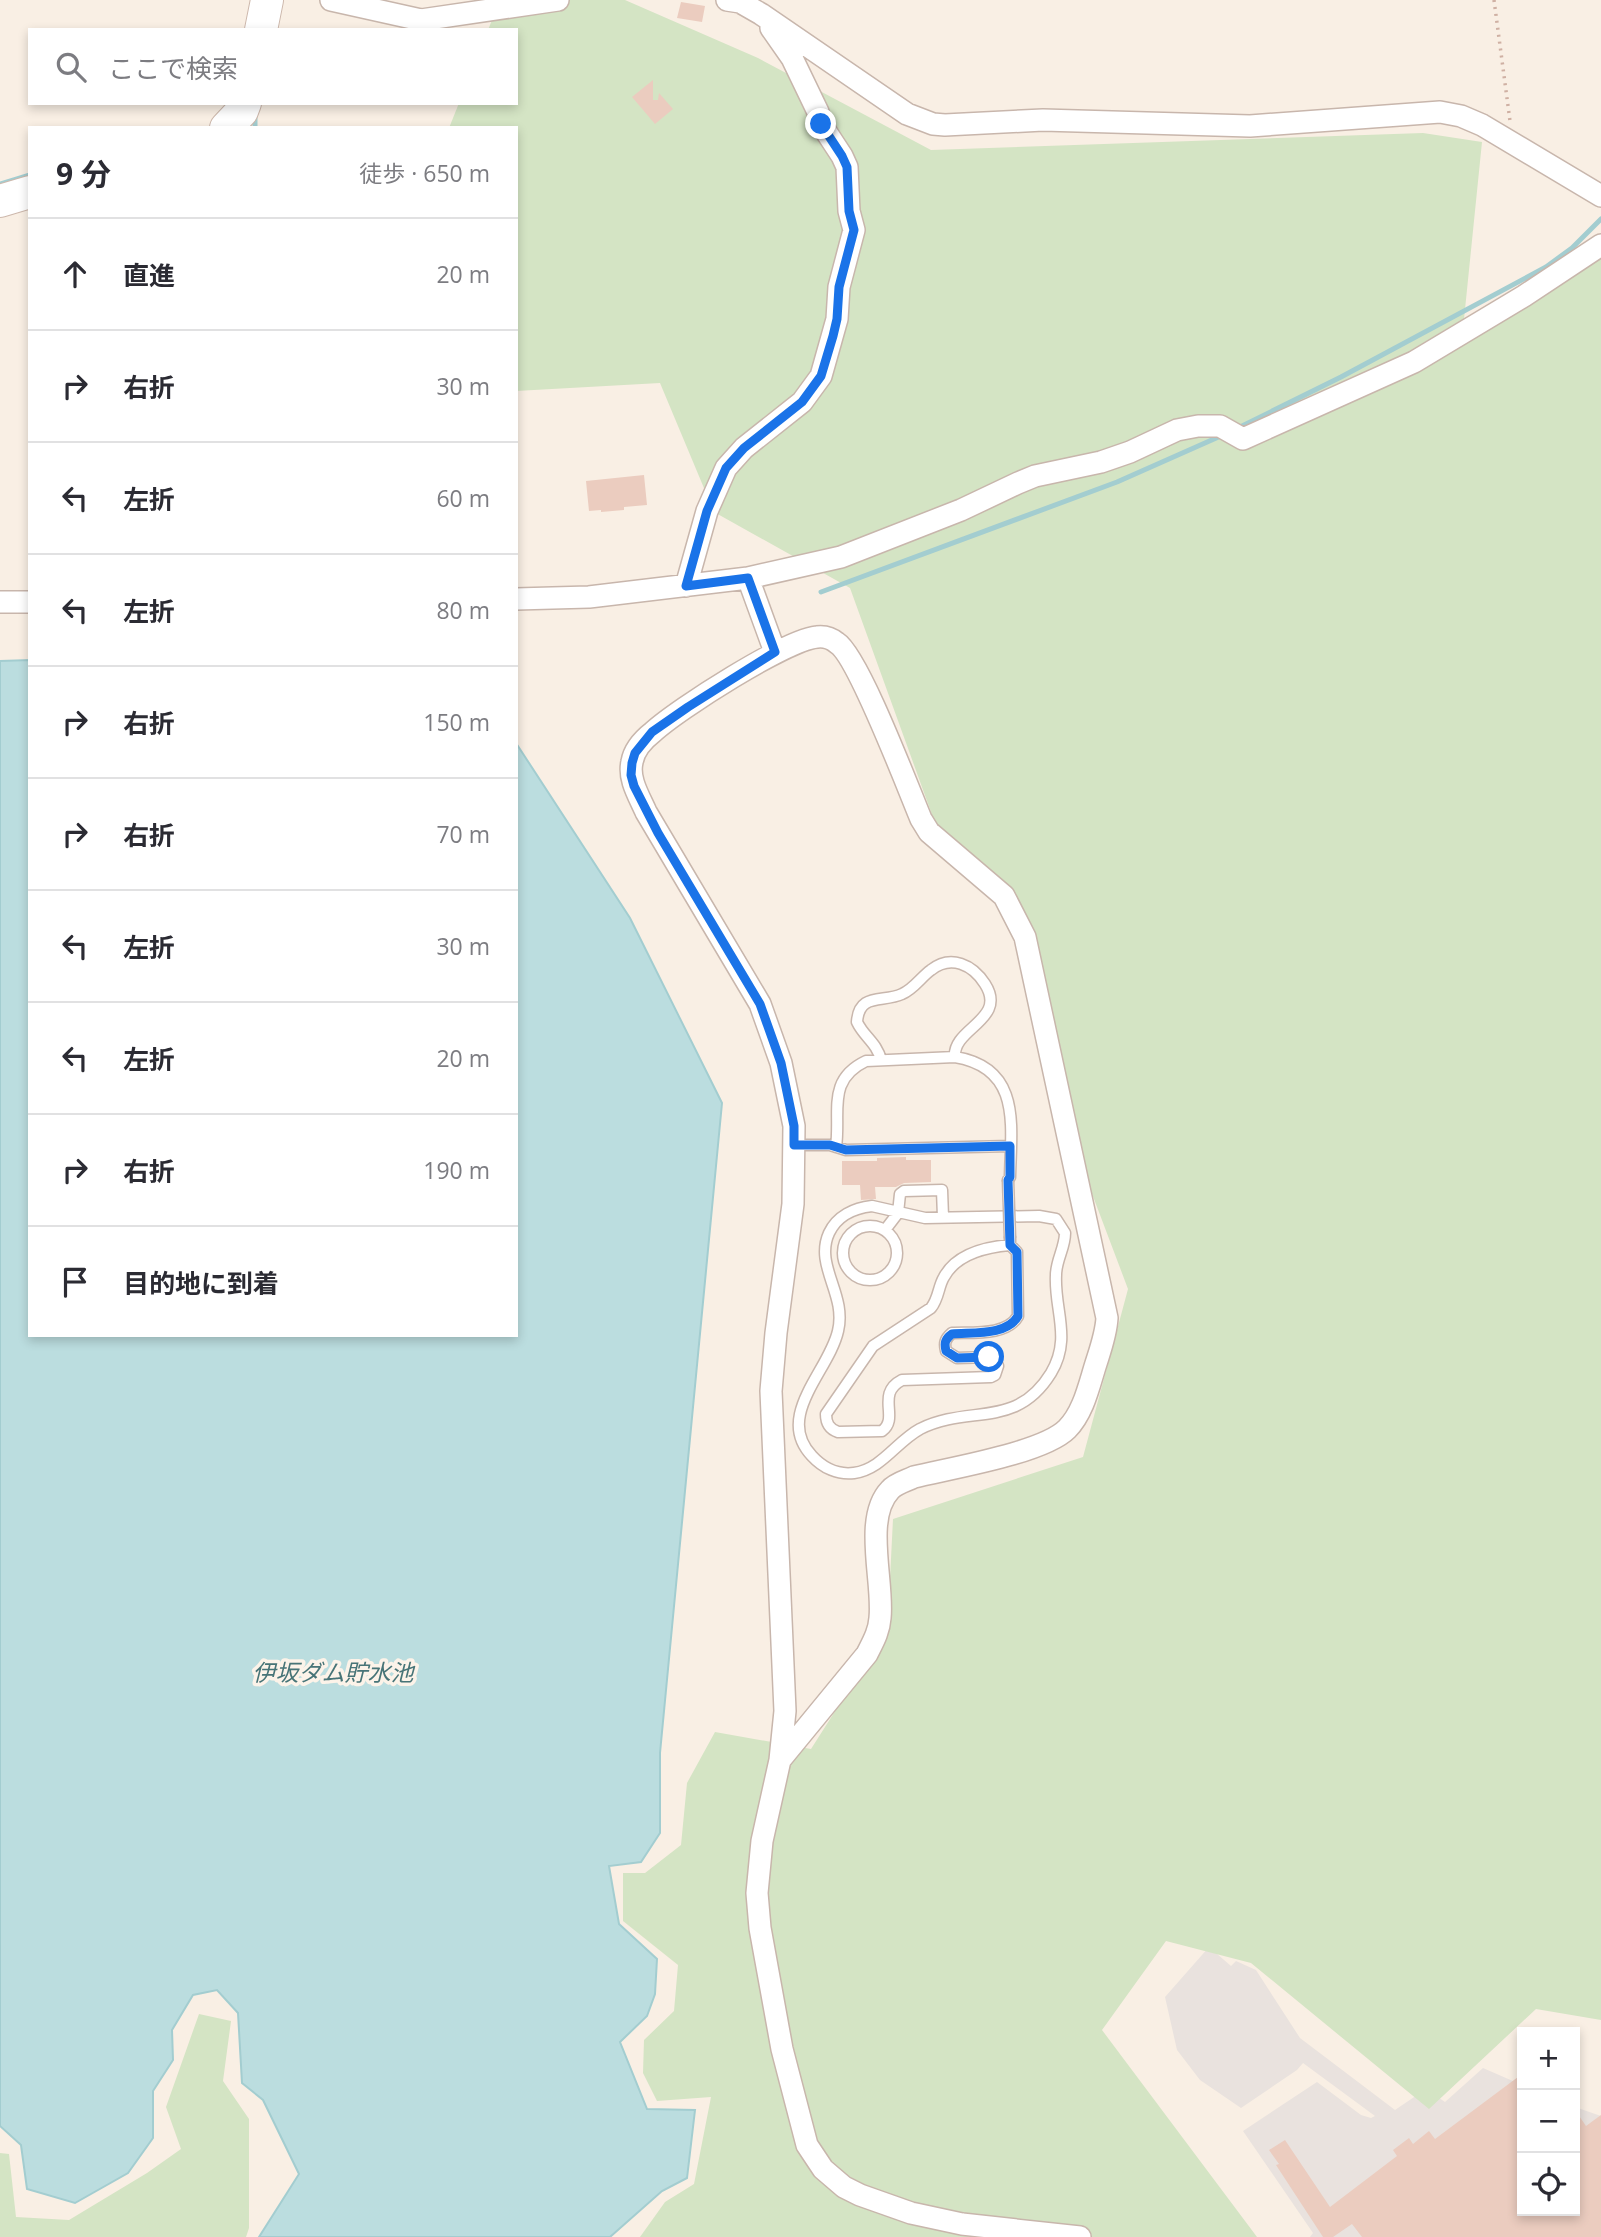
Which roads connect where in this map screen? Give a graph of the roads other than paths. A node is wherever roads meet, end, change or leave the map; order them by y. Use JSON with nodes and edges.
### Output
{"nodes":[{"id":1,"x":267,"y":0,"type":"edge"},
{"id":2,"x":331,"y":0,"type":"edge"},
{"id":3,"x":558,"y":0,"type":"edge"},
{"id":4,"x":735,"y":1,"type":"edge"},
{"id":5,"x":761,"y":14,"type":"junction"},
{"id":6,"x":261,"y":28,"type":"edge"},
{"id":7,"x":244,"y":105,"type":"edge"},
{"id":8,"x":228,"y":126,"type":"edge"},
{"id":9,"x":28,"y":193,"type":"edge"},
{"id":10,"x":1601,"y":196,"type":"edge"},
{"id":11,"x":0,"y":201,"type":"edge"},
{"id":12,"x":1601,"y":246,"type":"edge"},
{"id":13,"x":748,"y":578,"type":"junction"},
{"id":14,"x":686,"y":586,"type":"junction"},
{"id":15,"x":518,"y":599,"type":"edge"},
{"id":16,"x":28,"y":602,"type":"edge"},
{"id":17,"x":0,"y":603,"type":"edge"},
{"id":18,"x":775,"y":652,"type":"junction"},
{"id":19,"x":955,"y":1057,"type":"junction"},
{"id":20,"x":881,"y":1060,"type":"junction"},
{"id":21,"x":794,"y":1145,"type":"junction"},
{"id":22,"x":1010,"y":1146,"type":"junction"},
{"id":23,"x":836,"y":1147,"type":"junction"},
{"id":24,"x":898,"y":1213,"type":"junction"},
{"id":25,"x":943,"y":1217,"type":"junction"},
{"id":26,"x":885,"y":1230,"type":"junction"},
{"id":27,"x":1010,"y":1241,"type":"junction"},
{"id":28,"x":780,"y":1760,"type":"junction"},
{"id":29,"x":1080,"y":2237,"type":"edge"}],
"edges":[{"from":1,"to":6,"type":"street"},
{"from":2,"to":3,"type":"street"},
{"from":4,"to":5,"type":"street"},
{"from":5,"to":10,"type":"street"},
{"from":5,"to":14,"type":"street"},
{"from":7,"to":8,"type":"street"},
{"from":9,"to":11,"type":"street"},
{"from":12,"to":13,"type":"street"},
{"from":13,"to":14,"type":"street"},
{"from":13,"to":18,"type":"street"},
{"from":14,"to":15,"type":"street"},
{"from":16,"to":17,"type":"street"},
{"from":18,"to":21,"type":"street"},
{"from":18,"to":28,"type":"street"},
{"from":19,"to":20,"type":"lane"},
{"from":19,"to":20,"type":"lane"},
{"from":19,"to":22,"type":"lane"},
{"from":20,"to":23,"type":"lane"},
{"from":21,"to":23,"type":"lane"},
{"from":21,"to":28,"type":"street"},
{"from":22,"to":23,"type":"lane"},
{"from":22,"to":27,"type":"lane","bridge":true},
{"from":24,"to":25,"type":"lane"},
{"from":24,"to":25,"type":"lane"},
{"from":24,"to":25,"type":"lane"},
{"from":24,"to":26,"type":"lane"},
{"from":26,"to":26,"type":"lane"},
{"from":27,"to":27,"type":"lane"},
{"from":28,"to":29,"type":"street"}]}
